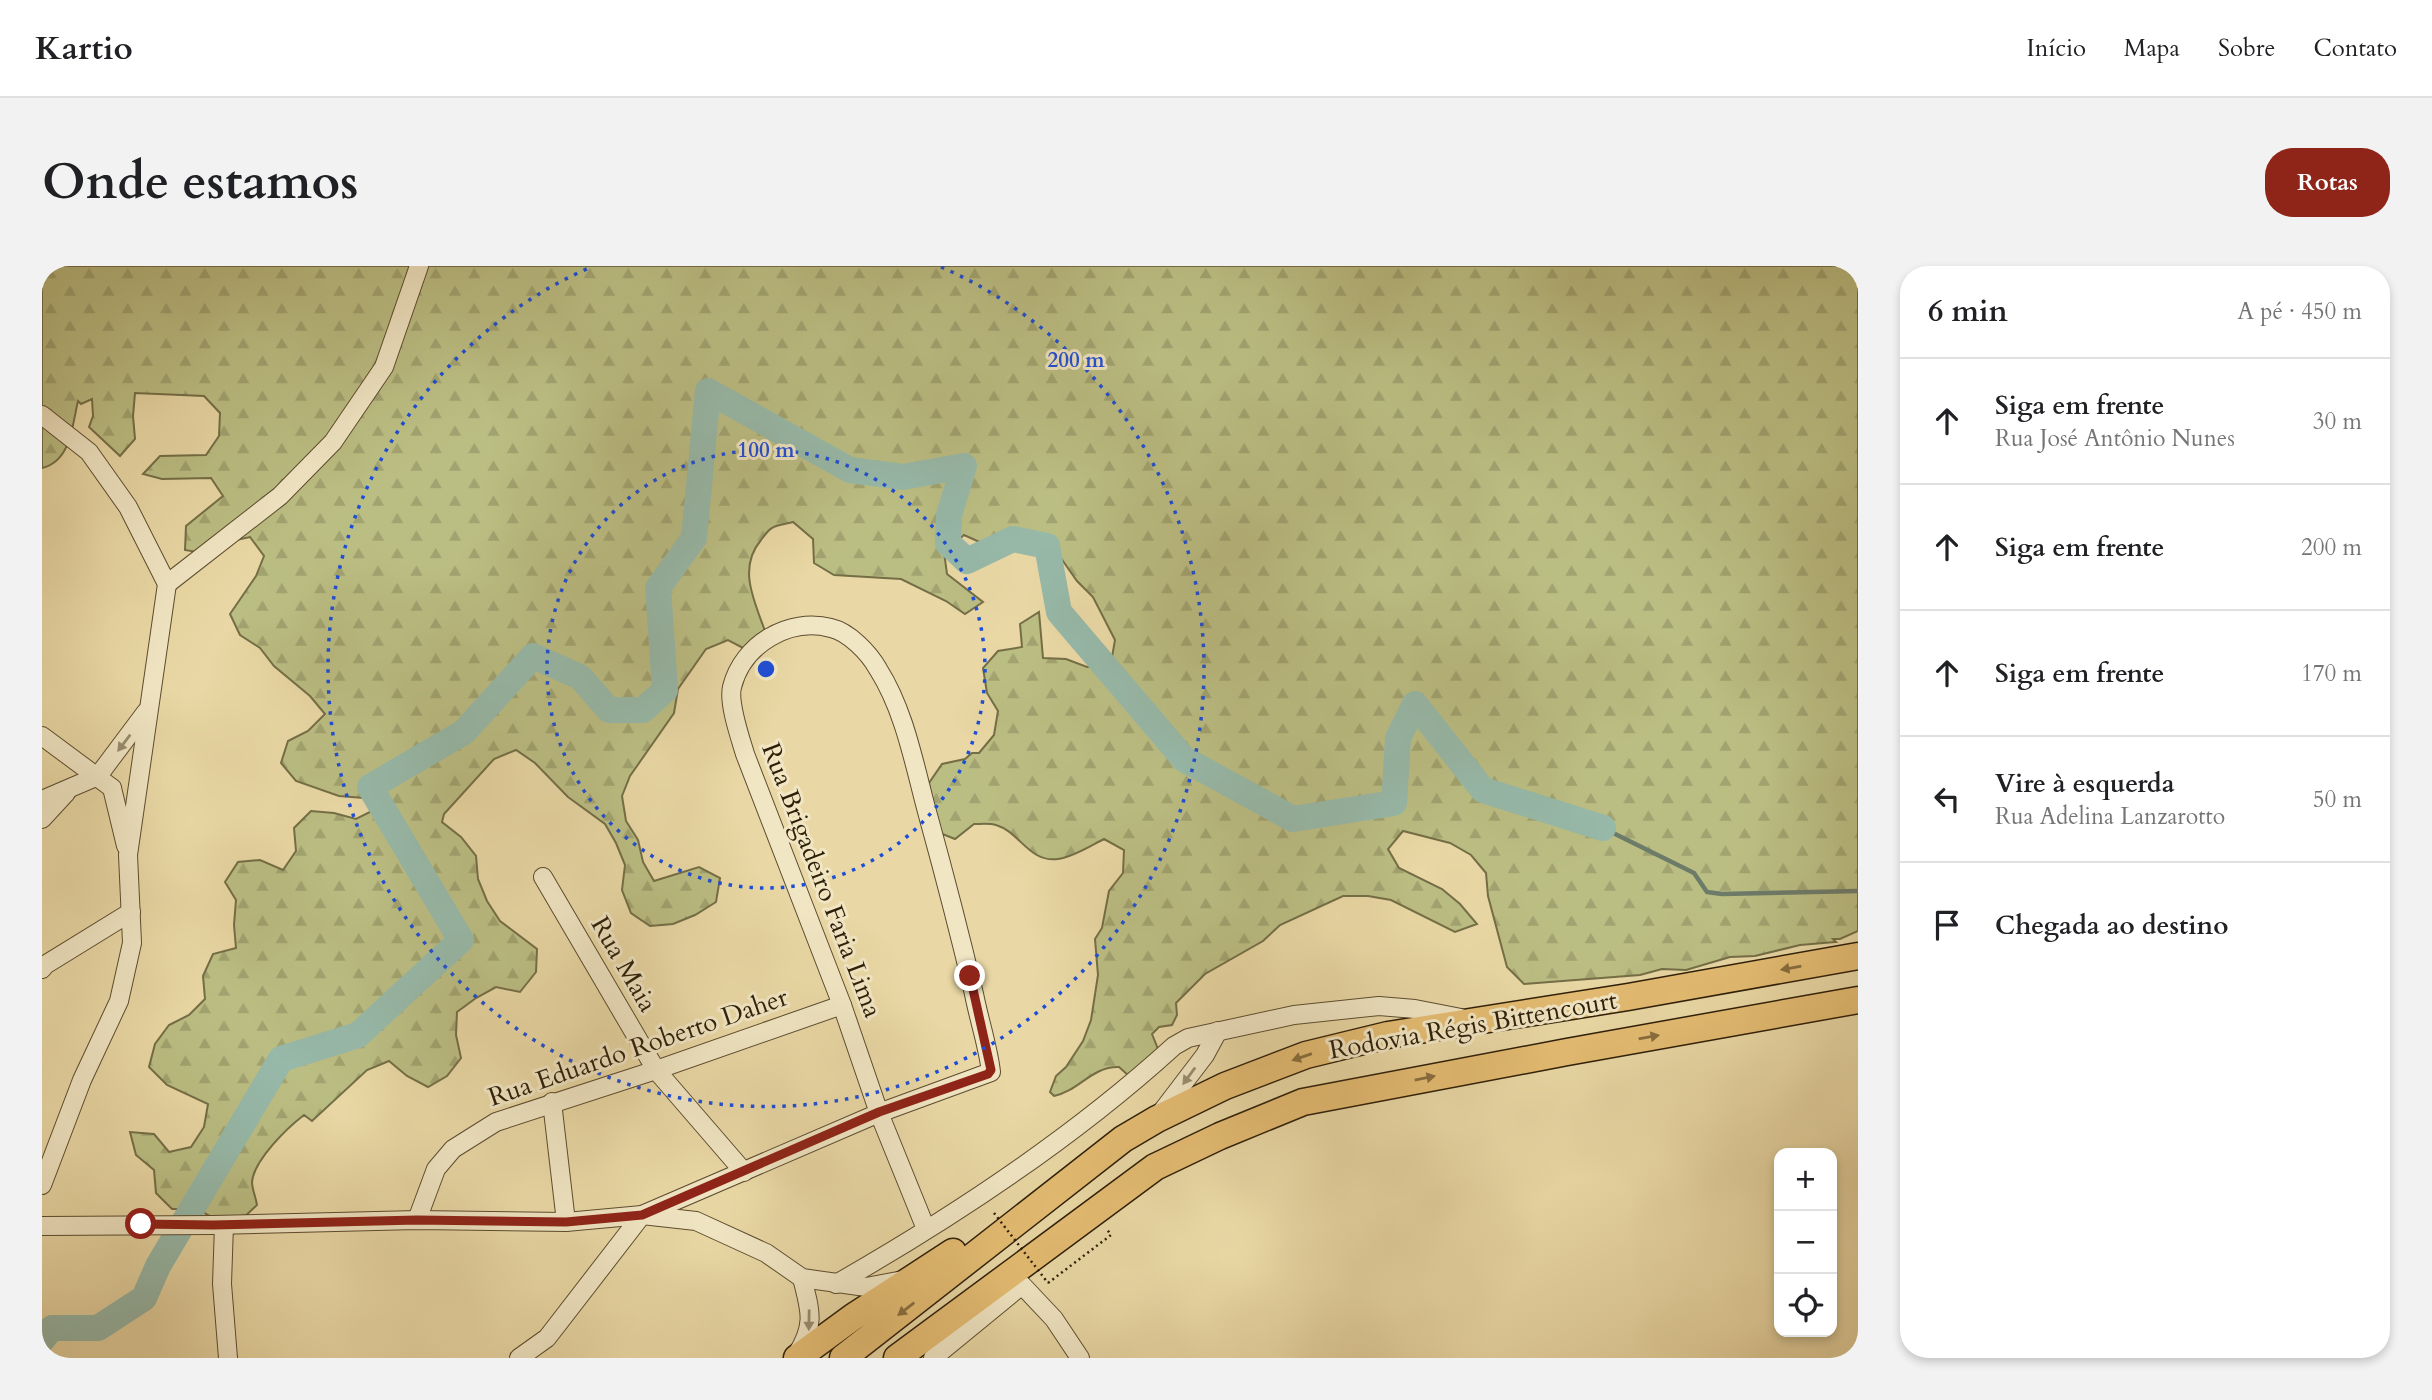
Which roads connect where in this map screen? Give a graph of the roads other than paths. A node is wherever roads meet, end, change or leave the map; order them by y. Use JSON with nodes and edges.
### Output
{"nodes":[{"id":1,"x":419,"y":266,"type":"edge"},
{"id":2,"x":42,"y":415,"type":"edge"},
{"id":3,"x":167,"y":584,"type":"junction"},
{"id":4,"x":148,"y":709,"type":"junction"},
{"id":5,"x":42,"y":736,"type":"edge"},
{"id":6,"x":139,"y":781,"type":"junction"},
{"id":7,"x":105,"y":782,"type":"junction"},
{"id":8,"x":72,"y":787,"type":"junction"},
{"id":9,"x":42,"y":800,"type":"edge"},
{"id":10,"x":42,"y":819,"type":"edge"},
{"id":11,"x":128,"y":855,"type":"junction"},
{"id":12,"x":543,"y":877,"type":"dead end"},
{"id":13,"x":131,"y":912,"type":"junction"},
{"id":14,"x":1858,"y":956,"type":"edge"},
{"id":15,"x":43,"y":967,"type":"edge"},
{"id":16,"x":1858,"y":1000,"type":"edge"},
{"id":17,"x":842,"y":1005,"type":"junction"},
{"id":18,"x":1475,"y":1020,"type":"junction"},
{"id":19,"x":1219,"y":1031,"type":"junction"},
{"id":20,"x":656,"y":1070,"type":"junction"},
{"id":21,"x":1381,"y":1086,"type":"junction"},
{"id":22,"x":552,"y":1102,"type":"junction"},
{"id":23,"x":879,"y":1112,"type":"junction"},
{"id":24,"x":1157,"y":1119,"type":"junction"},
{"id":25,"x":1087,"y":1166,"type":"junction"},
{"id":26,"x":744,"y":1172,"type":"junction"},
{"id":27,"x":42,"y":1185,"type":"edge"},
{"id":28,"x":642,"y":1215,"type":"junction"},
{"id":29,"x":417,"y":1220,"type":"junction"},
{"id":30,"x":566,"y":1222,"type":"junction"},
{"id":31,"x":219,"y":1225,"type":"junction"},
{"id":32,"x":42,"y":1226,"type":"edge"},
{"id":33,"x":926,"y":1229,"type":"junction"},
{"id":34,"x":802,"y":1278,"type":"junction"},
{"id":35,"x":913,"y":1278,"type":"junction"},
{"id":36,"x":836,"y":1284,"type":"junction"},
{"id":37,"x":1032,"y":1286,"type":"junction"},
{"id":38,"x":228,"y":1358,"type":"edge"},
{"id":39,"x":519,"y":1358,"type":"edge"},
{"id":40,"x":795,"y":1358,"type":"edge"},
{"id":41,"x":843,"y":1358,"type":"edge"},
{"id":42,"x":897,"y":1358,"type":"edge"},
{"id":43,"x":933,"y":1358,"type":"edge"},
{"id":44,"x":1080,"y":1358,"type":"edge"}],
"edges":[{"from":1,"to":3,"type":"street"},
{"from":2,"to":3,"type":"street"},
{"from":3,"to":4,"type":"street"},
{"from":4,"to":6,"type":"street"},
{"from":4,"to":7,"type":"street","one_way":true},
{"from":5,"to":7,"type":"street"},
{"from":6,"to":7,"type":"street"},
{"from":6,"to":11,"type":"street"},
{"from":7,"to":8,"type":"street"},
{"from":7,"to":11,"type":"street"},
{"from":8,"to":9,"type":"street"},
{"from":8,"to":10,"type":"street"},
{"from":11,"to":13,"type":"street"},
{"from":12,"to":20,"type":"street","name":"Rua Maia"},
{"from":13,"to":15,"type":"street"},
{"from":13,"to":27,"type":"street"},
{"from":14,"to":18,"type":"highway","name":"Rodovia Régis Bittencourt","one_way":true},
{"from":21,"to":16,"type":"highway","name":"Rodovia Régis Bittencourt","one_way":true},
{"from":17,"to":20,"type":"street","name":"Rua Eduardo Roberto Daher"},
{"from":17,"to":23,"type":"street","name":"Rua Brigadeiro Faria Lima"},
{"from":17,"to":23,"type":"street","name":"Rua Brigadeiro Faria Lima"},
{"from":18,"to":19,"type":"street"},
{"from":18,"to":24,"type":"highway","name":"Rodovia Régis Bittencourt","one_way":true},
{"from":19,"to":24,"type":"street","one_way":true},
{"from":19,"to":33,"type":"street"},
{"from":20,"to":22,"type":"street","name":"Rua Eduardo Roberto Daher"},
{"from":20,"to":26,"type":"street","name":"Rua Maia"},
{"from":21,"to":37,"type":"highway"},
{"from":21,"to":42,"type":"highway","name":"Rodovia Régis Bittencourt"},
{"from":22,"to":29,"type":"street","name":"Rua Eduardo Roberto Daher"},
{"from":22,"to":30,"type":"street"},
{"from":23,"to":26,"type":"street"},
{"from":23,"to":33,"type":"street","name":"Rua Brigadeiro Faria Lima"},
{"from":24,"to":25,"type":"highway","name":"Rodovia Régis Bittencourt"},
{"from":25,"to":35,"type":"highway"},
{"from":25,"to":41,"type":"highway","name":"Rodovia Régis Bittencourt","one_way":true},
{"from":26,"to":28,"type":"street"},
{"from":28,"to":30,"type":"street"},
{"from":28,"to":34,"type":"street"},
{"from":28,"to":39,"type":"street"},
{"from":29,"to":30,"type":"street"},
{"from":29,"to":31,"type":"street"},
{"from":31,"to":32,"type":"street"},
{"from":31,"to":38,"type":"street"},
{"from":33,"to":36,"type":"street"},
{"from":34,"to":36,"type":"street"},
{"from":34,"to":40,"type":"street","one_way":true},
{"from":35,"to":36,"type":"street"},
{"from":35,"to":40,"type":"highway"},
{"from":37,"to":43,"type":"street"},
{"from":37,"to":44,"type":"street"}]}
